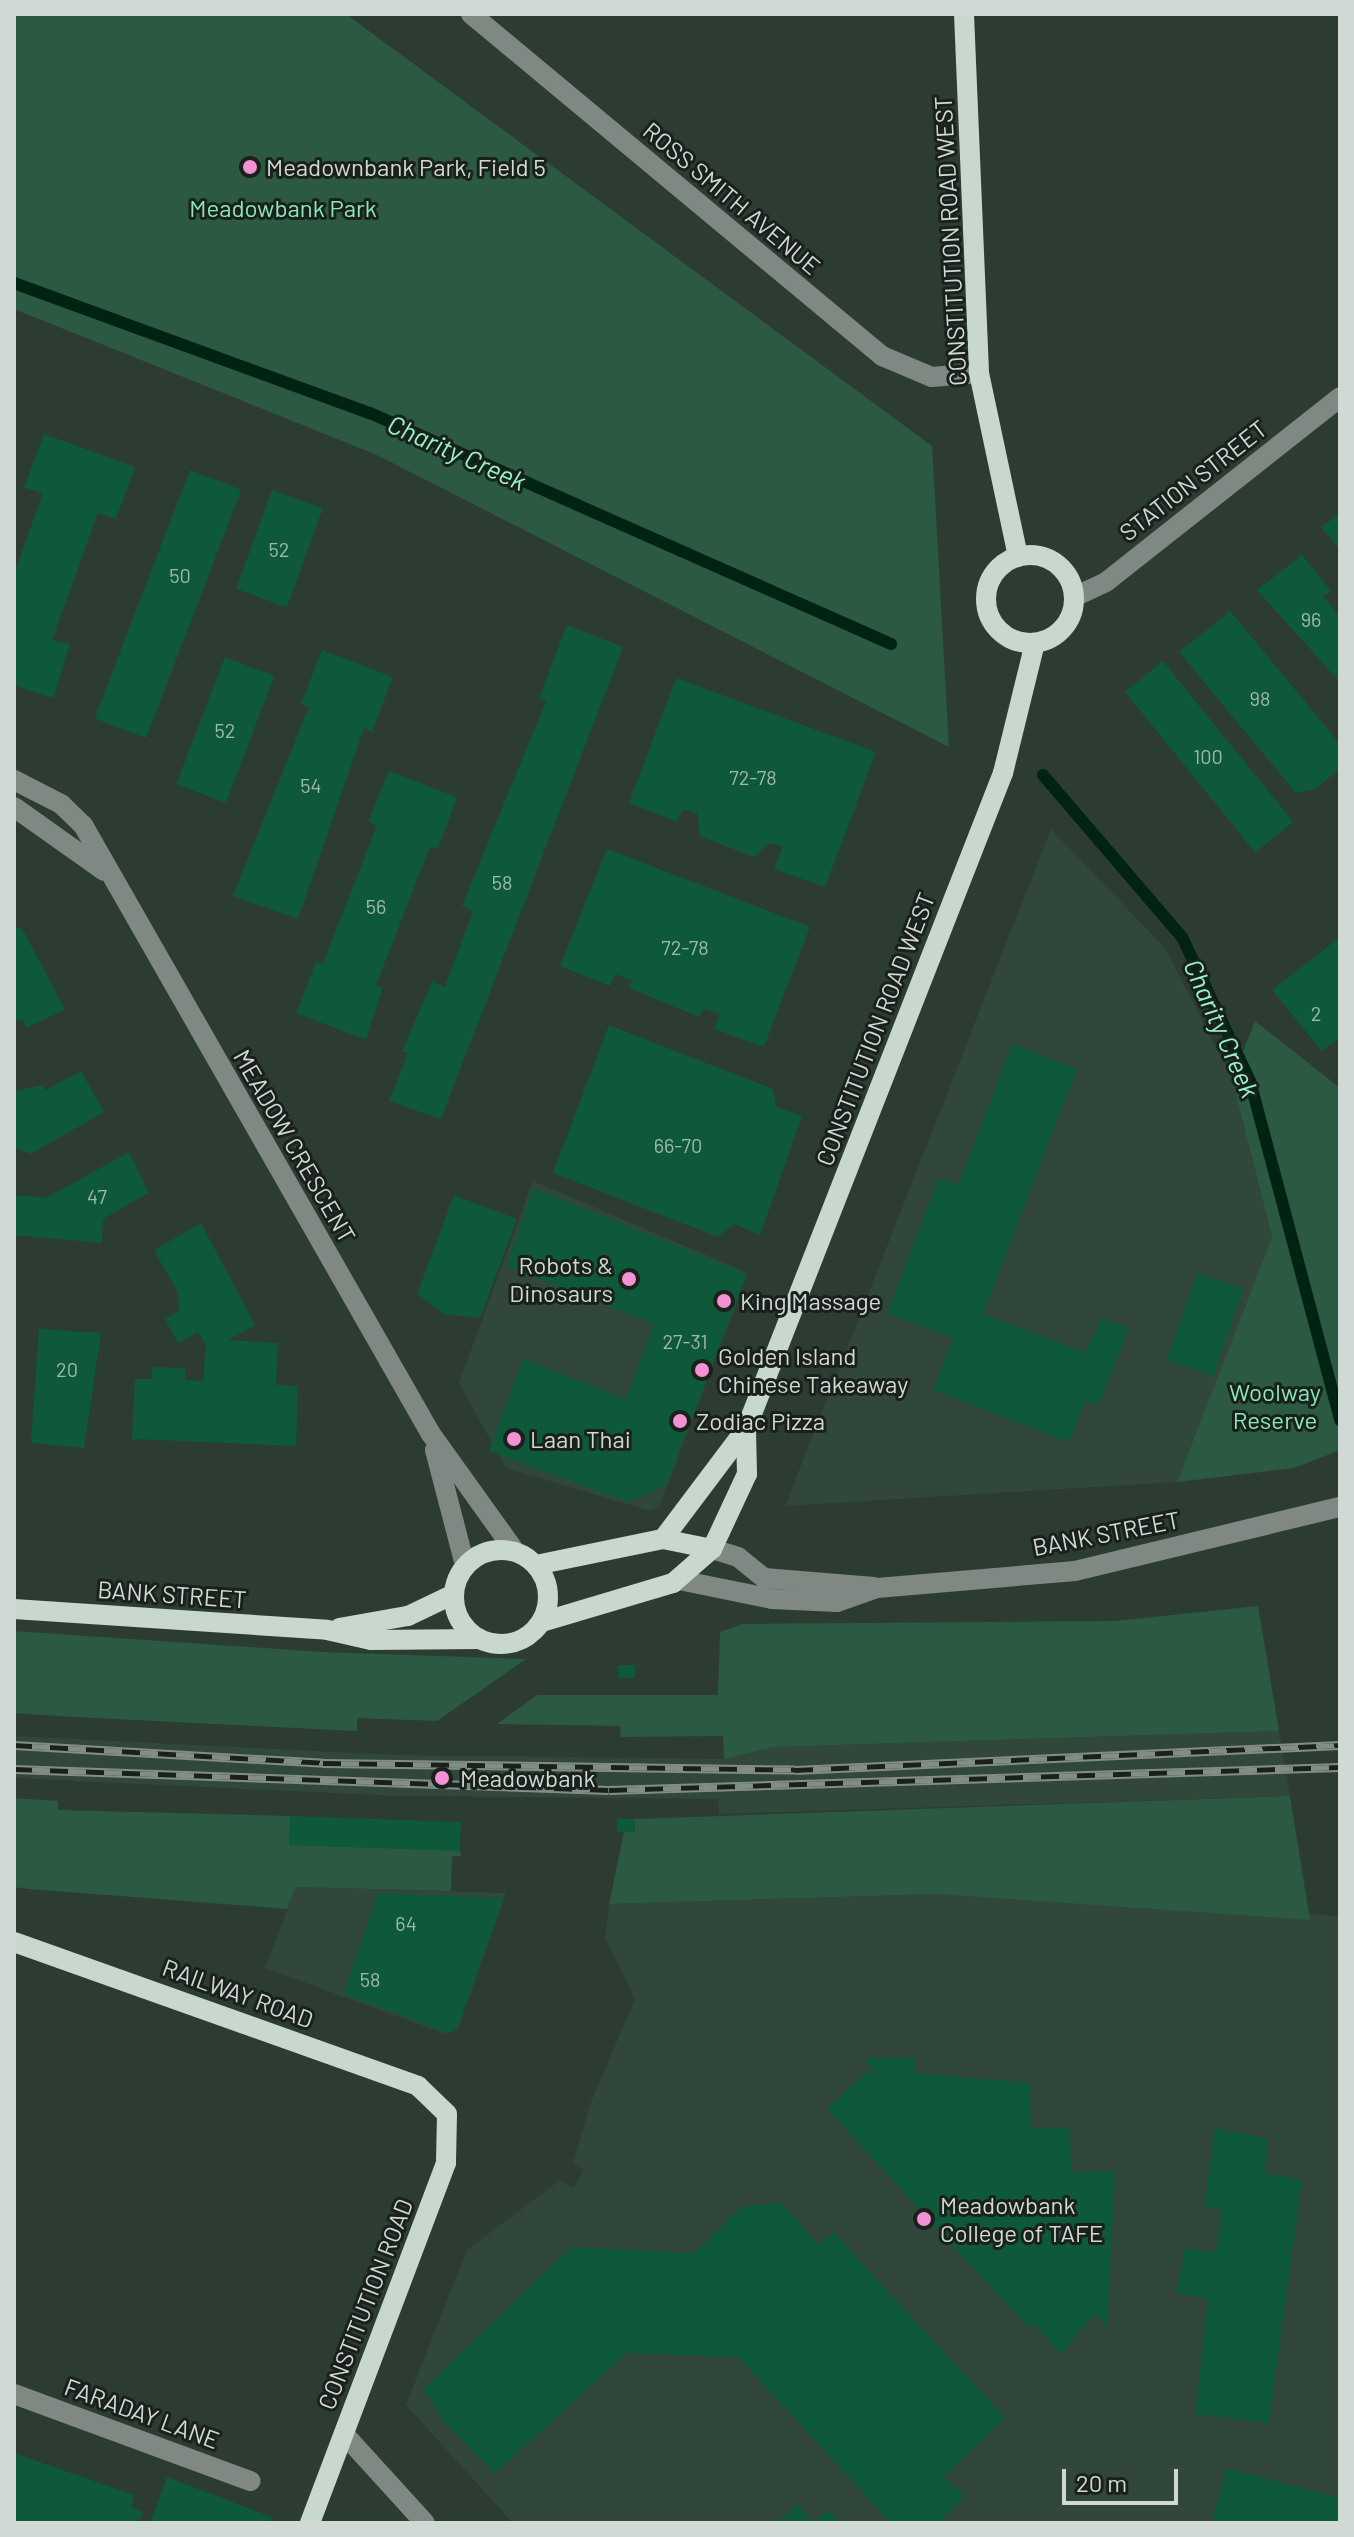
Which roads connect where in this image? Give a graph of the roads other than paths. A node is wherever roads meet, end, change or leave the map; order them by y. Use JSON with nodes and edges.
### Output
{"nodes":[{"id":1,"x":471,"y":14,"type":"edge"},
{"id":2,"x":964,"y":14,"type":"edge"},
{"id":3,"x":979,"y":373,"type":"junction"},
{"id":4,"x":1340,"y":397,"type":"edge"},
{"id":5,"x":1018,"y":557,"type":"junction"},
{"id":6,"x":1074,"y":597,"type":"junction"},
{"id":7,"x":1035,"y":643,"type":"junction"},
{"id":8,"x":14,"y":780,"type":"edge"},
{"id":9,"x":14,"y":807,"type":"edge"},
{"id":10,"x":116,"y":881,"type":"junction"},
{"id":11,"x":746,"y":1429,"type":"junction"},
{"id":12,"x":431,"y":1434,"type":"junction"},
{"id":13,"x":1340,"y":1507,"type":"edge"},
{"id":14,"x":663,"y":1539,"type":"junction"},
{"id":15,"x":712,"y":1549,"type":"junction"},
{"id":16,"x":514,"y":1550,"type":"junction"},
{"id":17,"x":465,"y":1565,"type":"junction"},
{"id":18,"x":536,"y":1565,"type":"junction"},
{"id":19,"x":679,"y":1580,"type":"junction"},
{"id":20,"x":877,"y":1588,"type":"junction"},
{"id":21,"x":454,"y":1594,"type":"junction"},
{"id":22,"x":14,"y":1609,"type":"edge"},
{"id":23,"x":542,"y":1622,"type":"junction"},
{"id":24,"x":327,"y":1630,"type":"junction"},
{"id":25,"x":480,"y":1639,"type":"junction"},
{"id":26,"x":14,"y":1942,"type":"edge"},
{"id":27,"x":440,"y":2101,"type":"joint"},
{"id":28,"x":14,"y":2394,"type":"edge"},
{"id":29,"x":344,"y":2434,"type":"junction"},
{"id":30,"x":251,"y":2481,"type":"dead end"},
{"id":31,"x":310,"y":2523,"type":"edge"},
{"id":32,"x":425,"y":2523,"type":"edge"}],
"edges":[{"from":1,"to":3,"type":"street","name":"ROSS SMITH AVENUE"},
{"from":2,"to":3,"type":"main road","name":"CONSTITUTION ROAD WEST"},
{"from":3,"to":5,"type":"main road","name":"CONSTITUTION ROAD WEST"},
{"from":4,"to":6,"type":"street","name":"STATION STREET"},
{"from":5,"to":6,"type":"main road"},
{"from":5,"to":7,"type":"main road"},
{"from":6,"to":7,"type":"main road"},
{"from":7,"to":11,"type":"main road","name":"CONSTITUTION ROAD WEST"},
{"from":8,"to":10,"type":"street","name":"MEADOW CRESCENT"},
{"from":9,"to":10,"type":"street","name":"MEADOW CRESCENT"},
{"from":10,"to":12,"type":"street","name":"MEADOW CRESCENT"},
{"from":11,"to":14,"type":"main road","name":"CONSTITUTION ROAD WEST"},
{"from":11,"to":15,"type":"main road","name":"CONSTITUTION ROAD WEST"},
{"from":12,"to":16,"type":"street","name":"MEADOW CRESCENT"},
{"from":12,"to":17,"type":"street","name":"MEADOW CRESCENT"},
{"from":13,"to":20,"type":"street","name":"BANK STREET"},
{"from":14,"to":15,"type":"main road"},
{"from":14,"to":18,"type":"main road"},
{"from":15,"to":19,"type":"main road","name":"BANK STREET"},
{"from":15,"to":20,"type":"street","name":"BANK STREET"},
{"from":16,"to":17,"type":"main road"},
{"from":16,"to":18,"type":"main road"},
{"from":17,"to":21,"type":"main road"},
{"from":18,"to":23,"type":"main road"},
{"from":19,"to":20,"type":"street","name":"BANK STREET"},
{"from":19,"to":23,"type":"main road","name":"BANK STREET"},
{"from":21,"to":24,"type":"main road","name":"BANK STREET"},
{"from":21,"to":25,"type":"main road"},
{"from":22,"to":24,"type":"main road","name":"BANK STREET"},
{"from":23,"to":25,"type":"main road"},
{"from":24,"to":25,"type":"main road","name":"BANK STREET"},
{"from":26,"to":27,"type":"main road","name":"RAILWAY ROAD"},
{"from":27,"to":29,"type":"main road","name":"CONSTITUTION ROAD"},
{"from":28,"to":30,"type":"street","name":"FARADAY LANE"},
{"from":29,"to":31,"type":"main road","name":"CONSTITUTION ROAD"},
{"from":29,"to":32,"type":"street"}]}
